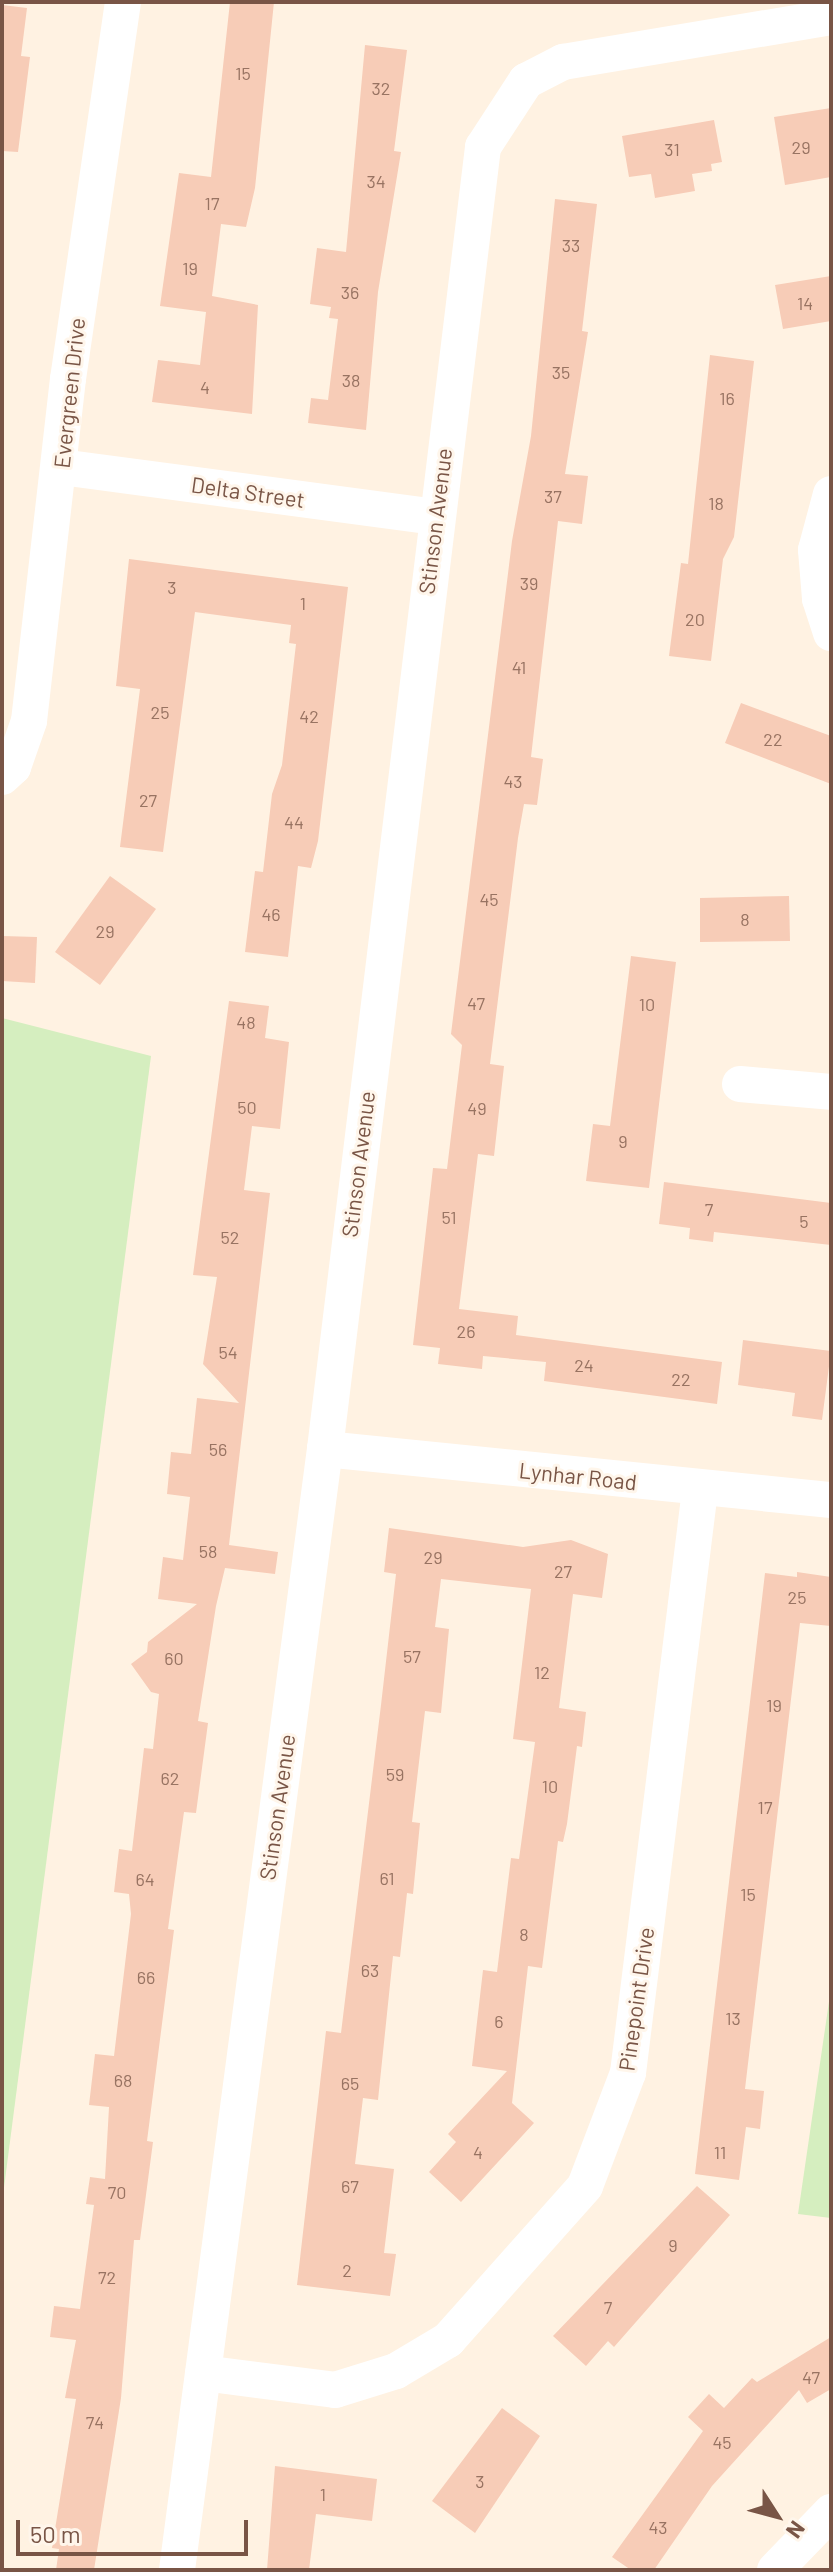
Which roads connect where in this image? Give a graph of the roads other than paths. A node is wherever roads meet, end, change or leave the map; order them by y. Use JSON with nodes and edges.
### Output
{"nodes":[{"id":1,"x":123,"y":2,"type":"edge"},
{"id":2,"x":831,"y":17,"type":"edge"},
{"id":3,"x":61,"y":467,"type":"junction"},
{"id":4,"x":831,"y":494,"type":"edge"},
{"id":5,"x":435,"y":517,"type":"junction"},
{"id":6,"x":831,"y":633,"type":"edge"},
{"id":7,"x":2,"y":777,"type":"edge"},
{"id":8,"x":740,"y":1084,"type":"dead end"},
{"id":9,"x":831,"y":1092,"type":"edge"},
{"id":10,"x":325,"y":1449,"type":"junction"},
{"id":11,"x":700,"y":1490,"type":"junction"},
{"id":12,"x":831,"y":1500,"type":"edge"},
{"id":13,"x":203,"y":2373,"type":"junction"},
{"id":14,"x":831,"y":2512,"type":"edge"},
{"id":15,"x":177,"y":2570,"type":"edge"},
{"id":16,"x":775,"y":2570,"type":"edge"}],
"edges":[{"from":1,"to":3,"type":"street","name":"Evergreen Drive"},
{"from":2,"to":5,"type":"street","name":"Stinson Avenue"},
{"from":3,"to":5,"type":"street","name":"Delta Street"},
{"from":3,"to":7,"type":"street","name":"Evergreen Drive"},
{"from":4,"to":6,"type":"street"},
{"from":5,"to":10,"type":"street","name":"Stinson Avenue"},
{"from":8,"to":9,"type":"street"},
{"from":10,"to":11,"type":"street","name":"Lynhar Road"},
{"from":10,"to":13,"type":"street","name":"Stinson Avenue"},
{"from":11,"to":12,"type":"street","name":"Lynhar Road"},
{"from":11,"to":13,"type":"street","name":"Pinepoint Drive"},
{"from":13,"to":15,"type":"street","name":"Stinson Avenue"},
{"from":14,"to":16,"type":"street"}]}
